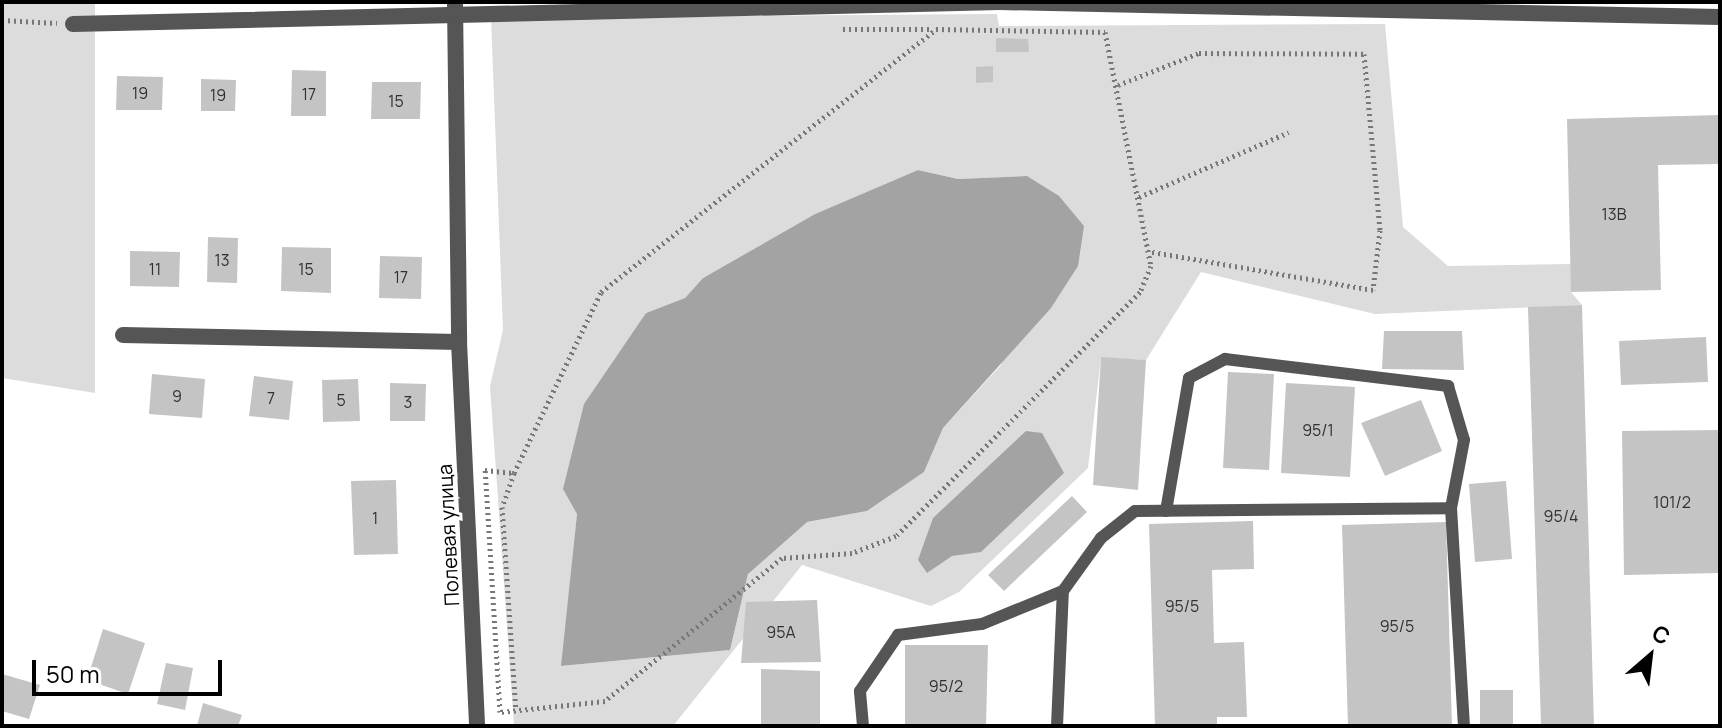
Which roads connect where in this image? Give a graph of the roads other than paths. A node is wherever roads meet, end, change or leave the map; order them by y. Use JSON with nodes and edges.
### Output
{"nodes":[{"id":1,"x":1000,"y":2,"type":"edge"},
{"id":2,"x":455,"y":6,"type":"edge"},
{"id":3,"x":1597,"y":9,"type":"edge"},
{"id":4,"x":1720,"y":17,"type":"edge"},
{"id":5,"x":73,"y":24,"type":"road end"},
{"id":6,"x":123,"y":335,"type":"dead end"},
{"id":7,"x":459,"y":342,"type":"junction"},
{"id":8,"x":1451,"y":508,"type":"junction"},
{"id":9,"x":1166,"y":511,"type":"junction"},
{"id":10,"x":1063,"y":591,"type":"junction"},
{"id":11,"x":477,"y":726,"type":"edge"},
{"id":12,"x":863,"y":726,"type":"edge"},
{"id":13,"x":1057,"y":726,"type":"edge"},
{"id":14,"x":1464,"y":726,"type":"edge"}],
"edges":[{"from":1,"to":2,"type":"street"},
{"from":1,"to":3,"type":"street"},
{"from":2,"to":5,"type":"street"},
{"from":2,"to":7,"type":"street","name":"Полевая улица"},
{"from":3,"to":4,"type":"street"},
{"from":6,"to":7,"type":"street"},
{"from":7,"to":11,"type":"street","name":"Полевая улица"},
{"from":8,"to":9,"type":"lane"},
{"from":8,"to":9,"type":"lane"},
{"from":8,"to":14,"type":"lane"},
{"from":9,"to":10,"type":"lane"},
{"from":10,"to":12,"type":"lane"},
{"from":10,"to":13,"type":"lane"}]}
